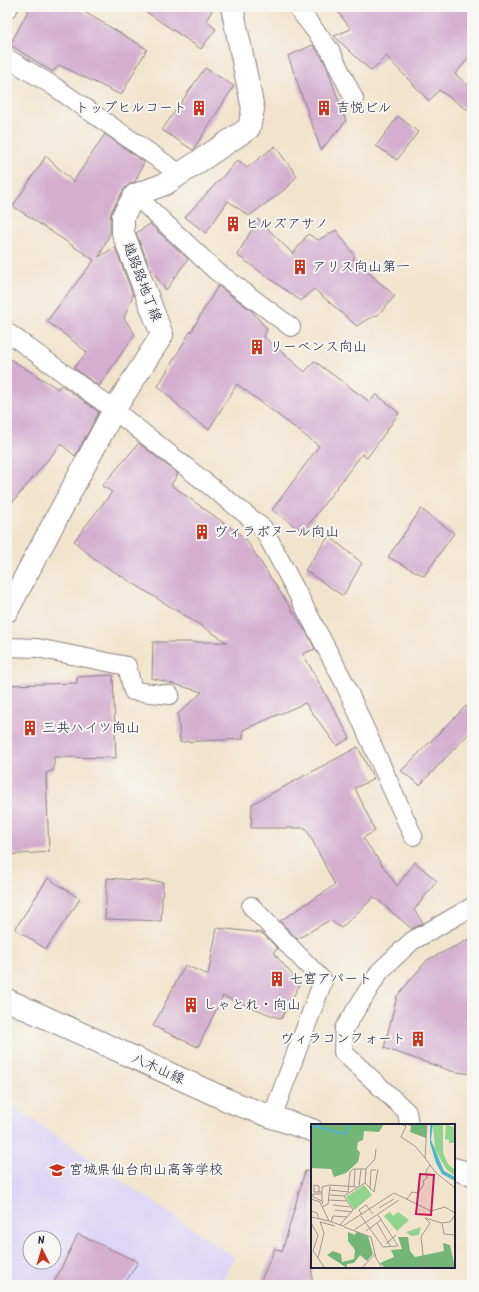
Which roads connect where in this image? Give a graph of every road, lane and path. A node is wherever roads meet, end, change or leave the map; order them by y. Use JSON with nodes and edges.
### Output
{"nodes":[{"id":1,"x":232,"y":7,"type":"edge"},
{"id":2,"x":297,"y":7,"type":"edge"},
{"id":3,"x":7,"y":58,"type":"edge"},
{"id":4,"x":354,"y":99,"type":"dead end"},
{"id":5,"x":180,"y":174,"type":"junction"},
{"id":6,"x":135,"y":195,"type":"junction"},
{"id":7,"x":290,"y":327,"type":"dead end"},
{"id":8,"x":7,"y":332,"type":"edge"},
{"id":9,"x":114,"y":410,"type":"junction"},
{"id":10,"x":7,"y":611,"type":"edge"},
{"id":11,"x":7,"y":646,"type":"edge"},
{"id":12,"x":170,"y":695,"type":"dead end"},
{"id":13,"x":413,"y":836,"type":"dead end"},
{"id":14,"x":251,"y":906,"type":"dead end"},
{"id":15,"x":472,"y":907,"type":"edge"},
{"id":16,"x":7,"y":1000,"type":"edge"},
{"id":17,"x":272,"y":1117,"type":"junction"},
{"id":18,"x":409,"y":1124,"type":"edge"},
{"id":19,"x":311,"y":1130,"type":"edge"},
{"id":20,"x":455,"y":1169,"type":"edge"},
{"id":21,"x":472,"y":1174,"type":"edge"}],
"edges":[{"from":1,"to":5,"type":"street"},
{"from":2,"to":4,"type":"lane"},
{"from":3,"to":5,"type":"lane"},
{"from":5,"to":6,"type":"street"},
{"from":6,"to":7,"type":"lane"},
{"from":6,"to":9,"type":"street","name":"越路路地丁線"},
{"from":8,"to":9,"type":"lane"},
{"from":9,"to":10,"type":"street","name":"越路路地丁線"},
{"from":9,"to":13,"type":"lane"},
{"from":11,"to":12,"type":"lane"},
{"from":14,"to":17,"type":"lane"},
{"from":15,"to":18,"type":"lane"},
{"from":16,"to":17,"type":"street","name":"八木山線"},
{"from":17,"to":19,"type":"street","name":"八木山線"},
{"from":20,"to":21,"type":"street"}]}
